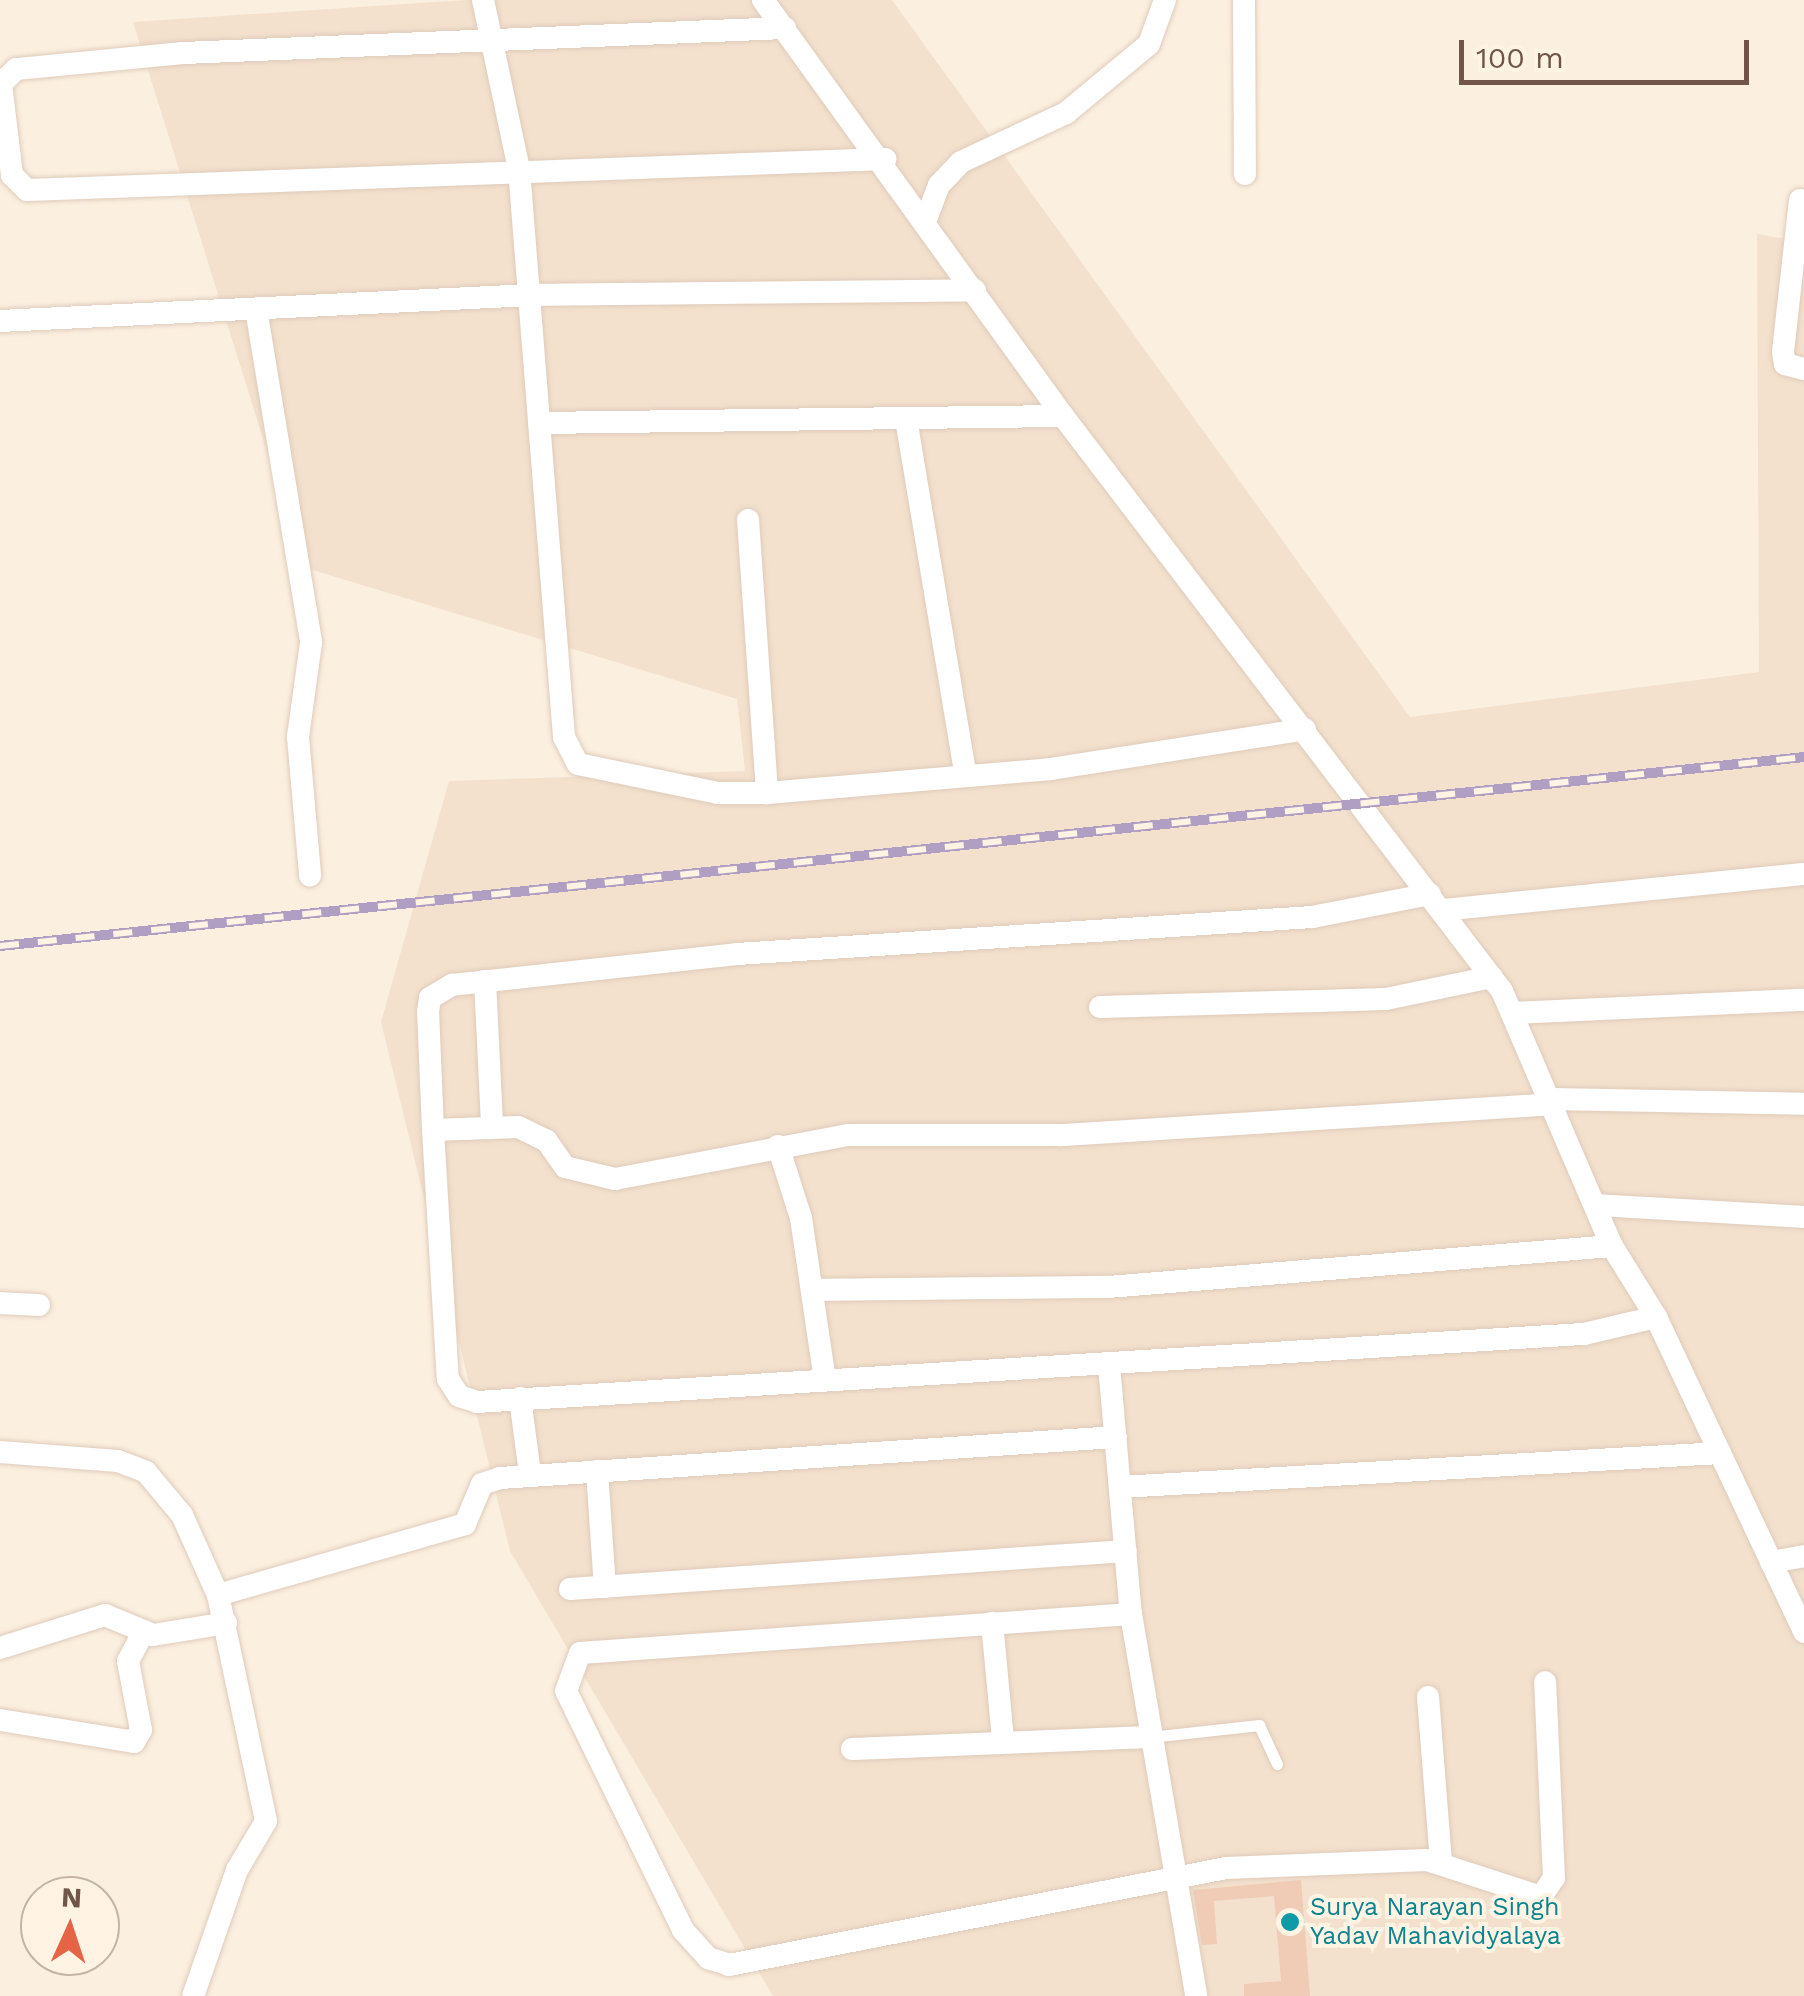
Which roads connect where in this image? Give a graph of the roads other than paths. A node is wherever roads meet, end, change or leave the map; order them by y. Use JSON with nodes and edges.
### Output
{"nodes":[{"id":1,"x":483,"y":0,"type":"edge"},
{"id":2,"x":763,"y":0,"type":"edge"},
{"id":3,"x":1165,"y":0,"type":"edge"},
{"id":4,"x":1244,"y":0,"type":"edge"},
{"id":5,"x":785,"y":28,"type":"junction"},
{"id":6,"x":489,"y":38,"type":"junction"},
{"id":7,"x":884,"y":159,"type":"junction"},
{"id":8,"x":519,"y":169,"type":"junction"},
{"id":9,"x":1245,"y":174,"type":"dead end"},
{"id":10,"x":1800,"y":200,"type":"dead end"},
{"id":11,"x":926,"y":219,"type":"junction"},
{"id":12,"x":975,"y":290,"type":"junction"},
{"id":13,"x":532,"y":296,"type":"junction"},
{"id":14,"x":256,"y":308,"type":"junction"},
{"id":15,"x":0,"y":321,"type":"edge"},
{"id":16,"x":1804,"y":369,"type":"edge"},
{"id":17,"x":1063,"y":416,"type":"junction"},
{"id":18,"x":906,"y":419,"type":"junction"},
{"id":19,"x":539,"y":424,"type":"junction"},
{"id":20,"x":748,"y":520,"type":"dead end"},
{"id":21,"x":1305,"y":729,"type":"junction"},
{"id":22,"x":965,"y":770,"type":"junction"},
{"id":23,"x":767,"y":793,"type":"junction"},
{"id":24,"x":1804,"y":874,"type":"edge"},
{"id":25,"x":310,"y":875,"type":"dead end"},
{"id":26,"x":1436,"y":902,"type":"junction"},
{"id":27,"x":1492,"y":976,"type":"junction"},
{"id":28,"x":486,"y":982,"type":"junction"},
{"id":29,"x":1804,"y":1000,"type":"edge"},
{"id":30,"x":1100,"y":1007,"type":"dead end"},
{"id":31,"x":1513,"y":1014,"type":"junction"},
{"id":32,"x":1554,"y":1102,"type":"junction"},
{"id":33,"x":1804,"y":1104,"type":"edge"},
{"id":34,"x":492,"y":1124,"type":"junction"},
{"id":35,"x":433,"y":1130,"type":"junction"},
{"id":36,"x":778,"y":1146,"type":"junction"},
{"id":37,"x":1596,"y":1204,"type":"junction"},
{"id":38,"x":1804,"y":1216,"type":"edge"},
{"id":39,"x":1612,"y":1246,"type":"junction"},
{"id":40,"x":813,"y":1290,"type":"junction"},
{"id":41,"x":0,"y":1303,"type":"edge"},
{"id":42,"x":38,"y":1305,"type":"dead end"},
{"id":43,"x":1656,"y":1318,"type":"junction"},
{"id":44,"x":1109,"y":1365,"type":"junction"},
{"id":45,"x":824,"y":1374,"type":"junction"},
{"id":46,"x":520,"y":1398,"type":"junction"},
{"id":47,"x":1116,"y":1437,"type":"junction"},
{"id":48,"x":0,"y":1452,"type":"edge"},
{"id":49,"x":1720,"y":1453,"type":"junction"},
{"id":50,"x":597,"y":1470,"type":"junction"},
{"id":51,"x":530,"y":1474,"type":"junction"},
{"id":52,"x":1120,"y":1487,"type":"junction"},
{"id":53,"x":1126,"y":1551,"type":"junction"},
{"id":54,"x":1804,"y":1556,"type":"edge"},
{"id":55,"x":1771,"y":1562,"type":"junction"},
{"id":56,"x":605,"y":1587,"type":"junction"},
{"id":57,"x":570,"y":1588,"type":"dead end"},
{"id":58,"x":218,"y":1595,"type":"junction"},
{"id":59,"x":1131,"y":1614,"type":"junction"},
{"id":60,"x":226,"y":1623,"type":"junction"},
{"id":61,"x":992,"y":1623,"type":"junction"},
{"id":62,"x":1804,"y":1632,"type":"edge"},
{"id":63,"x":143,"y":1633,"type":"junction"},
{"id":64,"x":0,"y":1648,"type":"edge"},
{"id":65,"x":1546,"y":1682,"type":"dead end"},
{"id":66,"x":1428,"y":1698,"type":"dead end"},
{"id":67,"x":0,"y":1720,"type":"edge"},
{"id":68,"x":1150,"y":1736,"type":"junction"},
{"id":69,"x":1003,"y":1740,"type":"junction"},
{"id":70,"x":852,"y":1749,"type":"dead end"},
{"id":71,"x":1277,"y":1764,"type":"dead end"},
{"id":72,"x":1441,"y":1863,"type":"junction"},
{"id":73,"x":1174,"y":1875,"type":"junction"},
{"id":74,"x":193,"y":1996,"type":"edge"},
{"id":75,"x":1196,"y":1996,"type":"edge"}],
"edges":[{"from":1,"to":6,"type":"street"},
{"from":2,"to":5,"type":"street"},
{"from":3,"to":11,"type":"street"},
{"from":4,"to":9,"type":"street"},
{"from":5,"to":6,"type":"street"},
{"from":5,"to":7,"type":"street"},
{"from":6,"to":8,"type":"street"},
{"from":6,"to":8,"type":"street"},
{"from":7,"to":8,"type":"street"},
{"from":7,"to":11,"type":"street"},
{"from":8,"to":13,"type":"street"},
{"from":10,"to":16,"type":"street"},
{"from":11,"to":12,"type":"street"},
{"from":12,"to":13,"type":"street"},
{"from":12,"to":17,"type":"street"},
{"from":13,"to":14,"type":"street"},
{"from":13,"to":19,"type":"street"},
{"from":14,"to":15,"type":"street"},
{"from":14,"to":25,"type":"street"},
{"from":17,"to":18,"type":"street"},
{"from":17,"to":21,"type":"street"},
{"from":18,"to":19,"type":"street"},
{"from":18,"to":22,"type":"street"},
{"from":19,"to":23,"type":"street"},
{"from":20,"to":23,"type":"street"},
{"from":21,"to":22,"type":"street"},
{"from":21,"to":26,"type":"street"},
{"from":22,"to":23,"type":"street"},
{"from":24,"to":26,"type":"street"},
{"from":26,"to":27,"type":"street"},
{"from":26,"to":28,"type":"street"},
{"from":27,"to":30,"type":"street"},
{"from":27,"to":31,"type":"street"},
{"from":28,"to":34,"type":"street"},
{"from":28,"to":35,"type":"street"},
{"from":29,"to":31,"type":"street"},
{"from":31,"to":32,"type":"street"},
{"from":32,"to":33,"type":"street"},
{"from":32,"to":36,"type":"street"},
{"from":32,"to":37,"type":"street"},
{"from":34,"to":35,"type":"street"},
{"from":34,"to":36,"type":"street"},
{"from":35,"to":46,"type":"street"},
{"from":36,"to":40,"type":"street"},
{"from":37,"to":38,"type":"street"},
{"from":37,"to":39,"type":"street"},
{"from":39,"to":40,"type":"street"},
{"from":39,"to":43,"type":"street"},
{"from":40,"to":45,"type":"street"},
{"from":41,"to":42,"type":"street"},
{"from":43,"to":44,"type":"street"},
{"from":43,"to":49,"type":"street"},
{"from":44,"to":45,"type":"street"},
{"from":44,"to":47,"type":"street"},
{"from":45,"to":46,"type":"street"},
{"from":46,"to":51,"type":"street"},
{"from":47,"to":50,"type":"street"},
{"from":47,"to":52,"type":"street"},
{"from":48,"to":58,"type":"street"},
{"from":49,"to":52,"type":"street"},
{"from":49,"to":55,"type":"street"},
{"from":50,"to":51,"type":"street"},
{"from":50,"to":56,"type":"street"},
{"from":51,"to":58,"type":"street"},
{"from":52,"to":53,"type":"street"},
{"from":53,"to":56,"type":"street"},
{"from":53,"to":59,"type":"street"},
{"from":54,"to":55,"type":"street"},
{"from":55,"to":62,"type":"street"},
{"from":56,"to":57,"type":"street"},
{"from":58,"to":60,"type":"street"},
{"from":59,"to":61,"type":"street"},
{"from":59,"to":68,"type":"street"},
{"from":60,"to":63,"type":"street"},
{"from":60,"to":74,"type":"street"},
{"from":61,"to":69,"type":"street"},
{"from":61,"to":73,"type":"street"},
{"from":63,"to":64,"type":"street"},
{"from":63,"to":67,"type":"street"},
{"from":65,"to":72,"type":"street"},
{"from":66,"to":72,"type":"street"},
{"from":68,"to":69,"type":"street"},
{"from":68,"to":71,"type":"lane"},
{"from":68,"to":73,"type":"street"},
{"from":69,"to":70,"type":"street"},
{"from":72,"to":73,"type":"street"},
{"from":73,"to":75,"type":"street"}]}
